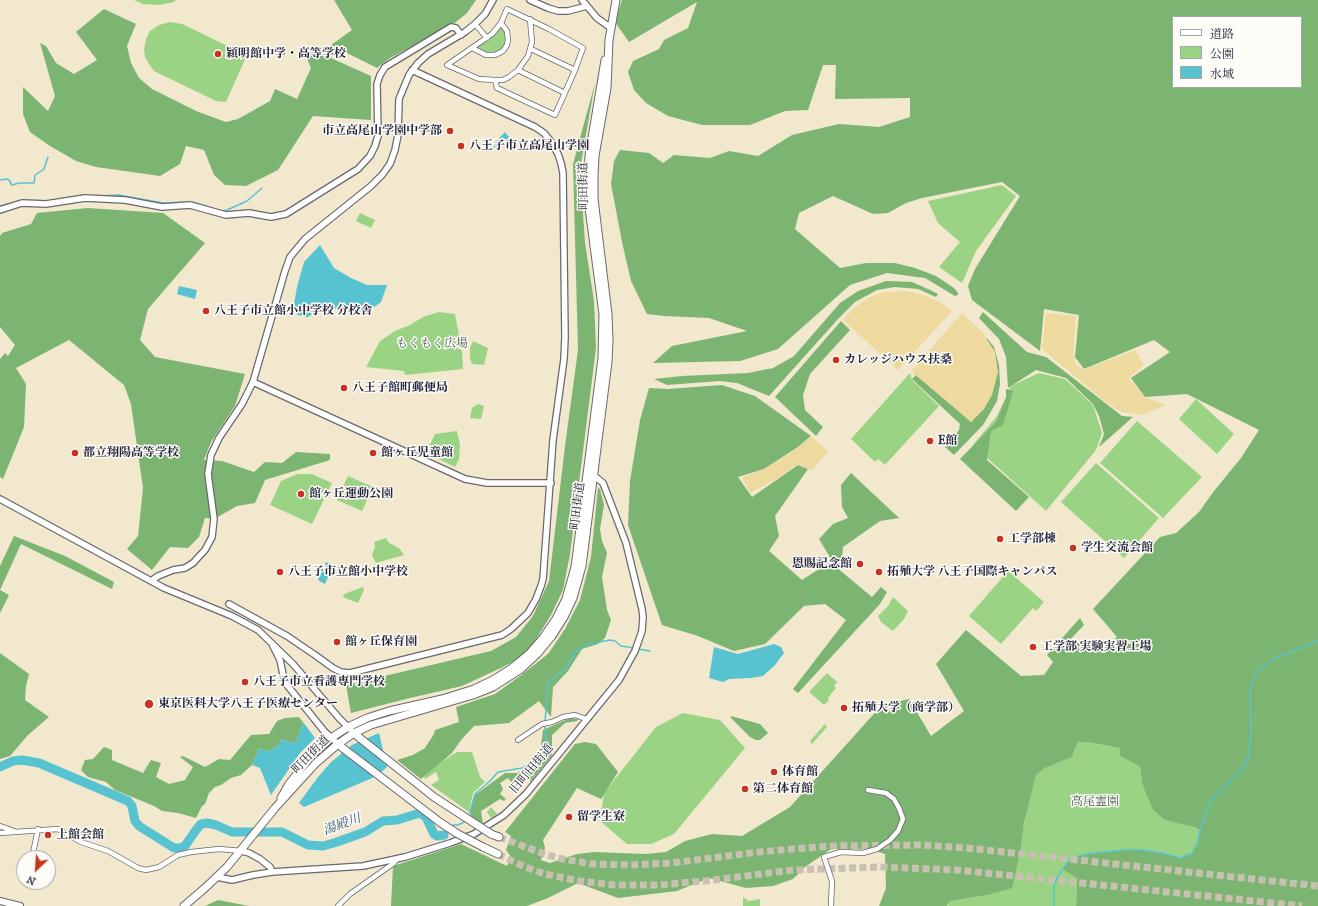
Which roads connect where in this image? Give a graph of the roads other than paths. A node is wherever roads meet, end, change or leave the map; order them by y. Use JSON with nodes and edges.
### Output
{"nodes":[{"id":1,"x":493,"y":0,"type":"edge"},
{"id":2,"x":530,"y":0,"type":"edge"},
{"id":3,"x":582,"y":0,"type":"edge"},
{"id":4,"x":616,"y":0,"type":"edge"},
{"id":5,"x":587,"y":6,"type":"junction"},
{"id":6,"x":530,"y":20,"type":"junction"},
{"id":7,"x":501,"y":23,"type":"junction"},
{"id":8,"x":475,"y":24,"type":"junction"},
{"id":9,"x":611,"y":28,"type":"junction"},
{"id":10,"x":461,"y":35,"type":"junction"},
{"id":11,"x":487,"y":38,"type":"junction"},
{"id":12,"x":472,"y":48,"type":"junction"},
{"id":13,"x":531,"y":49,"type":"junction"},
{"id":14,"x":412,"y":70,"type":"junction"},
{"id":15,"x":518,"y":70,"type":"junction"},
{"id":16,"x":575,"y":70,"type":"junction"},
{"id":17,"x":495,"y":80,"type":"junction"},
{"id":18,"x":565,"y":93,"type":"junction"},
{"id":19,"x":0,"y":210,"type":"edge"},
{"id":20,"x":253,"y":382,"type":"junction"},
{"id":21,"x":591,"y":473,"type":"junction"},
{"id":22,"x":551,"y":483,"type":"junction"},
{"id":23,"x":0,"y":499,"type":"edge"},
{"id":24,"x":151,"y":581,"type":"junction"},
{"id":25,"x":229,"y":604,"type":"dead end"},
{"id":26,"x":270,"y":640,"type":"junction"},
{"id":27,"x":586,"y":719,"type":"junction"},
{"id":28,"x":348,"y":727,"type":"junction"},
{"id":29,"x":354,"y":733,"type":"junction"},
{"id":30,"x":331,"y":738,"type":"junction"},
{"id":31,"x":518,"y":740,"type":"dead end"},
{"id":32,"x":338,"y":744,"type":"junction"},
{"id":33,"x":868,"y":790,"type":"dead end"},
{"id":34,"x":275,"y":808,"type":"junction"},
{"id":35,"x":0,"y":826,"type":"edge"},
{"id":36,"x":38,"y":829,"type":"junction"},
{"id":37,"x":14,"y":831,"type":"junction"},
{"id":38,"x":0,"y":833,"type":"edge"},
{"id":39,"x":499,"y":837,"type":"tunnel mouth"},
{"id":40,"x":34,"y":850,"type":"edge"},
{"id":41,"x":242,"y":851,"type":"junction"},
{"id":42,"x":498,"y":854,"type":"tunnel mouth"},
{"id":43,"x":397,"y":859,"type":"junction"},
{"id":44,"x":272,"y":872,"type":"junction"},
{"id":45,"x":217,"y":877,"type":"junction"},
{"id":46,"x":0,"y":901,"type":"edge"},
{"id":47,"x":20,"y":906,"type":"edge"},
{"id":48,"x":184,"y":906,"type":"edge"},
{"id":49,"x":338,"y":906,"type":"edge"},
{"id":50,"x":831,"y":906,"type":"edge"}],
"edges":[{"from":1,"to":8,"type":"street"},
{"from":2,"to":5,"type":"street"},
{"from":3,"to":5,"type":"street"},
{"from":4,"to":9,"type":"main road","name":"町田街道"},
{"from":5,"to":9,"type":"street"},
{"from":6,"to":7,"type":"street"},
{"from":6,"to":13,"type":"street"},
{"from":6,"to":16,"type":"street"},
{"from":7,"to":11,"type":"street"},
{"from":7,"to":12,"type":"street"},
{"from":8,"to":10,"type":"street"},
{"from":8,"to":11,"type":"street"},
{"from":9,"to":21,"type":"main road","name":"町田街道"},
{"from":10,"to":14,"type":"street"},
{"from":10,"to":19,"type":"street"},
{"from":11,"to":12,"type":"street"},
{"from":12,"to":17,"type":"street"},
{"from":13,"to":15,"type":"street"},
{"from":13,"to":16,"type":"street"},
{"from":14,"to":20,"type":"street"},
{"from":14,"to":22,"type":"street"},
{"from":15,"to":17,"type":"street"},
{"from":15,"to":18,"type":"street"},
{"from":16,"to":18,"type":"street"},
{"from":17,"to":18,"type":"street"},
{"from":20,"to":22,"type":"street"},
{"from":20,"to":24,"type":"street"},
{"from":21,"to":27,"type":"street","name":"旧町田街道"},
{"from":21,"to":28,"type":"main road","name":"町田街道"},
{"from":21,"to":29,"type":"main road","name":"町田街道"},
{"from":22,"to":25,"type":"street"},
{"from":23,"to":24,"type":"street"},
{"from":24,"to":26,"type":"street"},
{"from":26,"to":28,"type":"street"},
{"from":26,"to":30,"type":"street"},
{"from":27,"to":31,"type":"street"},
{"from":27,"to":43,"type":"street","name":"旧町田街道"},
{"from":28,"to":29,"type":"street"},
{"from":28,"to":30,"type":"main road","name":"町田街道"},
{"from":29,"to":32,"type":"main road","name":"町田街道"},
{"from":29,"to":39,"type":"main road","bridge":true},
{"from":30,"to":32,"type":"street"},
{"from":30,"to":34,"type":"main road","name":"町田街道"},
{"from":32,"to":34,"type":"main road","name":"町田街道"},
{"from":32,"to":42,"type":"main road","bridge":true},
{"from":33,"to":50,"type":"street"},
{"from":34,"to":41,"type":"main road","name":"町田街道"},
{"from":35,"to":37,"type":"street"},
{"from":36,"to":37,"type":"street"},
{"from":36,"to":40,"type":"street"},
{"from":36,"to":41,"type":"street"},
{"from":37,"to":38,"type":"street"},
{"from":41,"to":44,"type":"street"},
{"from":41,"to":45,"type":"main road"},
{"from":43,"to":44,"type":"street","name":"旧町田街道"},
{"from":43,"to":49,"type":"street"},
{"from":44,"to":45,"type":"street","name":"旧町田街道"},
{"from":45,"to":48,"type":"main road"},
{"from":46,"to":47,"type":"main road"}]}
